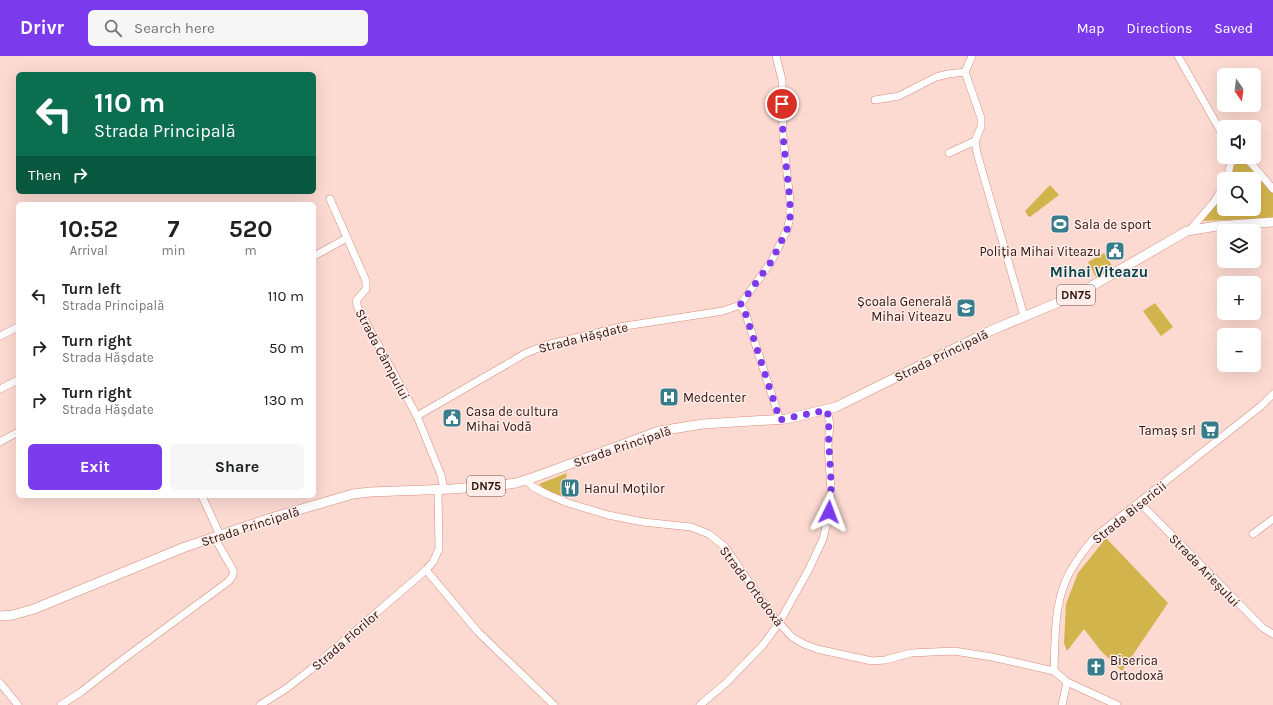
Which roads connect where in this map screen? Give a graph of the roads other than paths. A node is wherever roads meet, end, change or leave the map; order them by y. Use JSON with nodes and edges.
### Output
{"nodes":[{"id":1,"x":776,"y":56,"type":"edge"},
{"id":2,"x":972,"y":56,"type":"edge"},
{"id":3,"x":1181,"y":57,"type":"edge"},
{"id":4,"x":965,"y":72,"type":"junction"},
{"id":5,"x":875,"y":100,"type":"dead end"},
{"id":6,"x":1217,"y":124,"type":"edge"},
{"id":7,"x":975,"y":141,"type":"junction"},
{"id":8,"x":948,"y":153,"type":"dead end"},
{"id":9,"x":1252,"y":164,"type":"edge"},
{"id":10,"x":1273,"y":189,"type":"edge"},
{"id":11,"x":1217,"y":197,"type":"edge"},
{"id":12,"x":330,"y":199,"type":"dead end"},
{"id":13,"x":1273,"y":222,"type":"edge"},
{"id":14,"x":1190,"y":230,"type":"junction"},
{"id":15,"x":347,"y":238,"type":"junction"},
{"id":16,"x":316,"y":255,"type":"edge"},
{"id":17,"x":740,"y":305,"type":"junction"},
{"id":18,"x":1024,"y":316,"type":"junction"},
{"id":19,"x":16,"y":327,"type":"edge"},
{"id":20,"x":0,"y":336,"type":"edge"},
{"id":21,"x":16,"y":381,"type":"edge"},
{"id":22,"x":0,"y":389,"type":"edge"},
{"id":23,"x":1273,"y":394,"type":"edge"},
{"id":24,"x":827,"y":410,"type":"junction"},
{"id":25,"x":417,"y":416,"type":"junction"},
{"id":26,"x":779,"y":420,"type":"junction"},
{"id":27,"x":16,"y":433,"type":"edge"},
{"id":28,"x":0,"y":442,"type":"edge"},
{"id":29,"x":526,"y":480,"type":"junction"},
{"id":30,"x":441,"y":489,"type":"junction"},
{"id":31,"x":203,"y":498,"type":"edge"},
{"id":32,"x":1140,"y":502,"type":"junction"},
{"id":33,"x":1273,"y":519,"type":"edge"},
{"id":34,"x":1253,"y":534,"type":"dead end"},
{"id":35,"x":217,"y":536,"type":"junction"},
{"id":36,"x":426,"y":570,"type":"junction"},
{"id":37,"x":0,"y":616,"type":"edge"},
{"id":38,"x":779,"y":623,"type":"junction"},
{"id":39,"x":1273,"y":634,"type":"edge"},
{"id":40,"x":1054,"y":671,"type":"junction"},
{"id":41,"x":1067,"y":682,"type":"junction"},
{"id":42,"x":0,"y":683,"type":"edge"},
{"id":43,"x":703,"y":704,"type":"edge"},
{"id":44,"x":18,"y":705,"type":"edge"},
{"id":45,"x":61,"y":705,"type":"edge"},
{"id":46,"x":260,"y":705,"type":"edge"},
{"id":47,"x":554,"y":705,"type":"edge"},
{"id":48,"x":1062,"y":705,"type":"edge"},
{"id":49,"x":1117,"y":705,"type":"edge"}],
"edges":[{"from":1,"to":17,"type":"street"},
{"from":2,"to":4,"type":"street"},
{"from":3,"to":6,"type":"street"},
{"from":4,"to":5,"type":"street"},
{"from":4,"to":7,"type":"street"},
{"from":7,"to":8,"type":"street"},
{"from":7,"to":18,"type":"street"},
{"from":9,"to":10,"type":"street"},
{"from":11,"to":14,"type":"street"},
{"from":12,"to":15,"type":"street","name":"Strada Câmpului"},
{"from":13,"to":14,"type":"main road","name":"Strada Principală","number":"DN75"},
{"from":14,"to":18,"type":"main road","name":"Strada Principală","number":"DN75"},
{"from":15,"to":16,"type":"street"},
{"from":15,"to":25,"type":"street","name":"Strada Câmpului"},
{"from":17,"to":25,"type":"street","name":"Strada Hășdate"},
{"from":17,"to":26,"type":"street"},
{"from":18,"to":24,"type":"main road","name":"Strada Principală","number":"DN75"},
{"from":19,"to":20,"type":"street"},
{"from":21,"to":22,"type":"street"},
{"from":23,"to":32,"type":"street","name":"Strada Bisericii"},
{"from":24,"to":26,"type":"main road","name":"Strada Principală","number":"DN75"},
{"from":24,"to":38,"type":"street"},
{"from":25,"to":30,"type":"street","name":"Strada Câmpului"},
{"from":26,"to":29,"type":"main road","name":"Strada Principală","number":"DN75"},
{"from":27,"to":28,"type":"street"},
{"from":29,"to":30,"type":"main road","name":"Strada Principală","number":"DN75"},
{"from":29,"to":38,"type":"street","name":"Strada Ortodoxă"},
{"from":30,"to":35,"type":"main road","name":"Strada Principală","number":"DN75"},
{"from":30,"to":36,"type":"street","name":"Strada Florilor"},
{"from":31,"to":35,"type":"street"},
{"from":32,"to":39,"type":"street","name":"Strada Arieșului"},
{"from":32,"to":40,"type":"street","name":"Strada Bisericii"},
{"from":33,"to":34,"type":"street"},
{"from":35,"to":37,"type":"main road","name":"Strada Principală","number":"DN75"},
{"from":35,"to":45,"type":"street"},
{"from":36,"to":46,"type":"street","name":"Strada Florilor"},
{"from":36,"to":47,"type":"street"},
{"from":38,"to":40,"type":"street","name":"Strada Ortodoxă"},
{"from":38,"to":43,"type":"street"},
{"from":40,"to":41,"type":"street","name":"Strada Ortodoxă"},
{"from":41,"to":48,"type":"street"},
{"from":41,"to":49,"type":"street","name":"Strada Ortodoxă"},
{"from":42,"to":44,"type":"street"}]}
